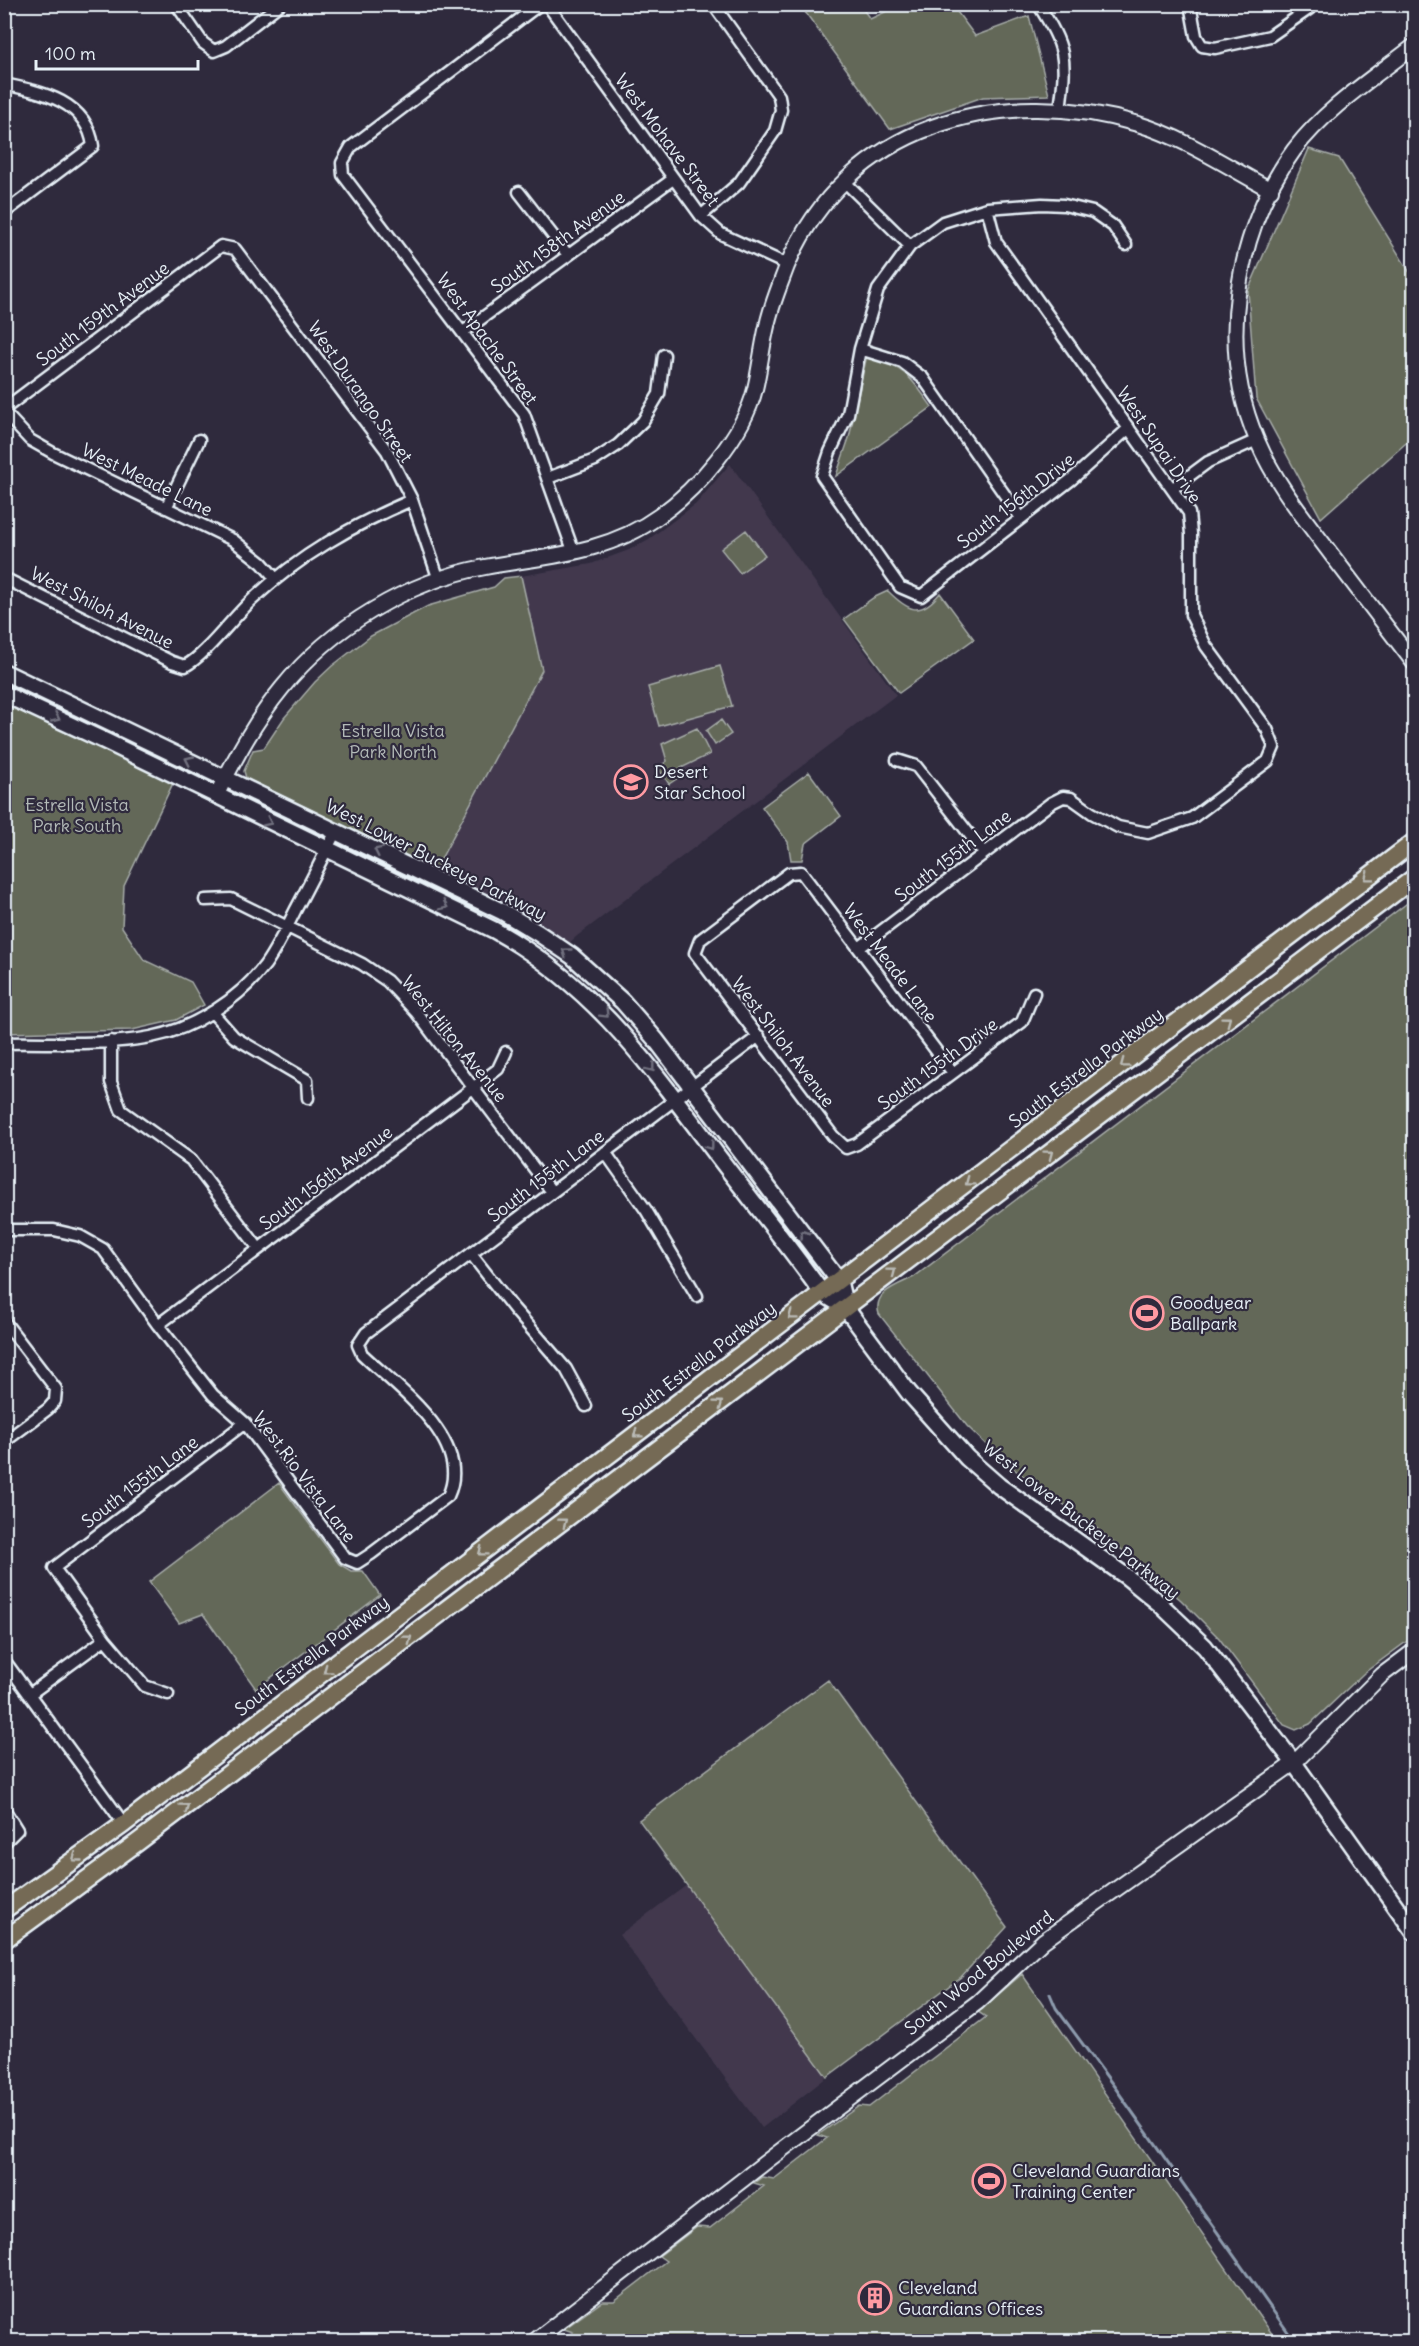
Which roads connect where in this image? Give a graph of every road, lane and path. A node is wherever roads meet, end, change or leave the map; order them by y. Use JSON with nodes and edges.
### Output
{"nodes":[{"id":1,"x":176,"y":4,"type":"edge"},
{"id":2,"x":280,"y":4,"type":"edge"},
{"id":3,"x":540,"y":4,"type":"edge"},
{"id":4,"x":547,"y":4,"type":"edge"},
{"id":5,"x":713,"y":4,"type":"edge"},
{"id":6,"x":1038,"y":4,"type":"edge"},
{"id":7,"x":1190,"y":4,"type":"edge"},
{"id":8,"x":1316,"y":4,"type":"edge"},
{"id":9,"x":1414,"y":46,"type":"edge"},
{"id":10,"x":4,"y":84,"type":"edge"},
{"id":11,"x":1060,"y":109,"type":"junction"},
{"id":12,"x":673,"y":179,"type":"junction"},
{"id":13,"x":844,"y":181,"type":"junction"},
{"id":14,"x":1271,"y":190,"type":"junction"},
{"id":15,"x":519,"y":192,"type":"dead end"},
{"id":16,"x":987,"y":208,"type":"junction"},
{"id":17,"x":4,"y":213,"type":"edge"},
{"id":18,"x":700,"y":216,"type":"junction"},
{"id":19,"x":1126,"y":245,"type":"dead end"},
{"id":20,"x":221,"y":246,"type":"joint"},
{"id":21,"x":910,"y":246,"type":"junction"},
{"id":22,"x":568,"y":255,"type":"junction"},
{"id":23,"x":788,"y":265,"type":"junction"},
{"id":24,"x":463,"y":332,"type":"junction"},
{"id":25,"x":860,"y":349,"type":"junction"},
{"id":26,"x":664,"y":355,"type":"dead end"},
{"id":27,"x":4,"y":410,"type":"edge"},
{"id":28,"x":1129,"y":428,"type":"junction"},
{"id":29,"x":199,"y":440,"type":"dead end"},
{"id":30,"x":1257,"y":440,"type":"junction"},
{"id":31,"x":548,"y":478,"type":"junction"},
{"id":32,"x":1173,"y":488,"type":"junction"},
{"id":33,"x":412,"y":500,"type":"junction"},
{"id":34,"x":166,"y":508,"type":"junction"},
{"id":35,"x":1021,"y":518,"type":"junction"},
{"id":36,"x":574,"y":553,"type":"junction"},
{"id":37,"x":4,"y":578,"type":"edge"},
{"id":38,"x":276,"y":579,"type":"junction"},
{"id":39,"x":439,"y":580,"type":"junction"},
{"id":40,"x":1414,"y":663,"type":"edge"},
{"id":41,"x":4,"y":672,"type":"edge"},
{"id":42,"x":4,"y":694,"type":"edge"},
{"id":43,"x":897,"y":760,"type":"dead end"},
{"id":44,"x":226,"y":777,"type":"junction"},
{"id":45,"x":216,"y":796,"type":"junction"},
{"id":46,"x":1071,"y":798,"type":"joint"},
{"id":47,"x":336,"y":831,"type":"junction"},
{"id":48,"x":1414,"y":842,"type":"edge"},
{"id":49,"x":327,"y":850,"type":"junction"},
{"id":50,"x":984,"y":854,"type":"junction"},
{"id":51,"x":1414,"y":878,"type":"edge"},
{"id":52,"x":205,"y":900,"type":"dead end"},
{"id":53,"x":287,"y":928,"type":"junction"},
{"id":54,"x":859,"y":948,"type":"junction"},
{"id":55,"x":695,"y":953,"type":"joint"},
{"id":56,"x":1034,"y":993,"type":"dead end"},
{"id":57,"x":212,"y":1012,"type":"junction"},
{"id":58,"x":759,"y":1036,"type":"junction"},
{"id":59,"x":111,"y":1041,"type":"junction"},
{"id":60,"x":4,"y":1042,"type":"edge"},
{"id":61,"x":506,"y":1052,"type":"dead end"},
{"id":62,"x":953,"y":1073,"type":"junction"},
{"id":63,"x":691,"y":1087,"type":"junction"},
{"id":64,"x":473,"y":1088,"type":"junction"},
{"id":65,"x":308,"y":1098,"type":"dead end"},
{"id":66,"x":675,"y":1099,"type":"junction"},
{"id":67,"x":846,"y":1148,"type":"joint"},
{"id":68,"x":605,"y":1152,"type":"junction"},
{"id":69,"x":552,"y":1192,"type":"junction"},
{"id":70,"x":4,"y":1230,"type":"edge"},
{"id":71,"x":259,"y":1249,"type":"junction"},
{"id":72,"x":471,"y":1254,"type":"junction"},
{"id":73,"x":839,"y":1281,"type":"junction"},
{"id":74,"x":822,"y":1293,"type":"junction"},
{"id":75,"x":697,"y":1296,"type":"dead end"},
{"id":76,"x":845,"y":1307,"type":"junction"},
{"id":77,"x":4,"y":1321,"type":"edge"},
{"id":78,"x":158,"y":1325,"type":"junction"},
{"id":79,"x":586,"y":1406,"type":"dead end"},
{"id":80,"x":245,"y":1423,"type":"junction"},
{"id":81,"x":4,"y":1442,"type":"edge"},
{"id":82,"x":357,"y":1563,"type":"joint"},
{"id":83,"x":105,"y":1639,"type":"junction"},
{"id":84,"x":1414,"y":1651,"type":"edge"},
{"id":85,"x":4,"y":1660,"type":"edge"},
{"id":86,"x":30,"y":1694,"type":"junction"},
{"id":87,"x":168,"y":1694,"type":"dead end"},
{"id":88,"x":1294,"y":1762,"type":"junction"},
{"id":89,"x":4,"y":1809,"type":"edge"},
{"id":90,"x":124,"y":1824,"type":"junction"},
{"id":91,"x":138,"y":1842,"type":"junction"},
{"id":92,"x":4,"y":1843,"type":"edge"},
{"id":93,"x":4,"y":1910,"type":"edge"},
{"id":94,"x":1414,"y":1932,"type":"edge"},
{"id":95,"x":4,"y":1940,"type":"edge"},
{"id":96,"x":533,"y":2342,"type":"edge"}],
"edges":[{"from":1,"to":2,"type":"street"},
{"from":3,"to":24,"type":"street","name":"West Apache Street"},
{"from":4,"to":12,"type":"street","name":"West Mohave Street"},
{"from":5,"to":18,"type":"street"},
{"from":6,"to":11,"type":"street"},
{"from":7,"to":8,"type":"street"},
{"from":9,"to":14,"type":"street"},
{"from":10,"to":17,"type":"street"},
{"from":11,"to":13,"type":"street"},
{"from":11,"to":14,"type":"street"},
{"from":12,"to":18,"type":"street","name":"West Mohave Street"},
{"from":12,"to":22,"type":"street","name":"South 158th Avenue"},
{"from":13,"to":21,"type":"street"},
{"from":13,"to":23,"type":"street"},
{"from":14,"to":30,"type":"street"},
{"from":15,"to":22,"type":"street"},
{"from":16,"to":19,"type":"street"},
{"from":16,"to":21,"type":"street"},
{"from":16,"to":28,"type":"street","name":"West Supai Drive"},
{"from":18,"to":23,"type":"street","name":"West Mohave Street"},
{"from":20,"to":27,"type":"street","name":"South 159th Avenue"},
{"from":20,"to":33,"type":"street","name":"West Durango Street"},
{"from":21,"to":25,"type":"street"},
{"from":22,"to":24,"type":"street","name":"South 158th Avenue"},
{"from":23,"to":36,"type":"street"},
{"from":24,"to":31,"type":"street","name":"West Apache Street"},
{"from":25,"to":35,"type":"street"},
{"from":25,"to":35,"type":"street","name":"South 156th Drive"},
{"from":26,"to":31,"type":"street"},
{"from":27,"to":34,"type":"street","name":"West Meade Lane"},
{"from":28,"to":32,"type":"street","name":"West Supai Drive"},
{"from":28,"to":35,"type":"street","name":"South 156th Drive"},
{"from":29,"to":34,"type":"street"},
{"from":30,"to":32,"type":"street"},
{"from":30,"to":40,"type":"street"},
{"from":31,"to":36,"type":"street","name":"West Apache Street"},
{"from":32,"to":46,"type":"street","name":"West Supai Drive"},
{"from":33,"to":38,"type":"street"},
{"from":33,"to":39,"type":"street","name":"West Durango Street"},
{"from":34,"to":38,"type":"street","name":"West Meade Lane"},
{"from":36,"to":39,"type":"street"},
{"from":37,"to":38,"type":"street","name":"West Shiloh Avenue"},
{"from":39,"to":44,"type":"street"},
{"from":44,"to":41,"type":"main road","name":"West Lower Buckeye Parkway","one_way":true},
{"from":42,"to":45,"type":"main road","name":"West Lower Buckeye Parkway","one_way":true},
{"from":43,"to":50,"type":"street"},
{"from":44,"to":45,"type":"street"},
{"from":44,"to":47,"type":"main road","name":"West Lower Buckeye Parkway"},
{"from":45,"to":49,"type":"main road","name":"West Lower Buckeye Parkway","one_way":true},
{"from":46,"to":50,"type":"street","name":"South 155th Lane"},
{"from":47,"to":49,"type":"street"},
{"from":63,"to":47,"type":"main road","name":"West Lower Buckeye Parkway","one_way":true},
{"from":48,"to":73,"type":"main road","name":"South Estrella Parkway","one_way":true},
{"from":49,"to":53,"type":"street"},
{"from":49,"to":66,"type":"main road","name":"West Lower Buckeye Parkway","one_way":true},
{"from":50,"to":54,"type":"street","name":"South 155th Lane"},
{"from":76,"to":51,"type":"main road","one_way":true},
{"from":52,"to":53,"type":"street","name":"West Hilton Avenue"},
{"from":53,"to":57,"type":"street"},
{"from":53,"to":64,"type":"street","name":"West Hilton Avenue"},
{"from":54,"to":55,"type":"street","name":"West Meade Lane"},
{"from":54,"to":62,"type":"street","name":"West Meade Lane"},
{"from":55,"to":58,"type":"street","name":"West Shiloh Avenue"},
{"from":56,"to":62,"type":"street","name":"South 155th Drive"},
{"from":57,"to":59,"type":"street"},
{"from":57,"to":65,"type":"street"},
{"from":58,"to":63,"type":"street","name":"South 155th Lane"},
{"from":58,"to":67,"type":"street","name":"West Shiloh Avenue"},
{"from":59,"to":60,"type":"street"},
{"from":59,"to":71,"type":"street"},
{"from":61,"to":64,"type":"street","name":"South 156th Avenue"},
{"from":62,"to":67,"type":"street","name":"South 155th Drive"},
{"from":63,"to":66,"type":"street","name":"South 155th Lane"},
{"from":73,"to":63,"type":"main road","name":"West Lower Buckeye Parkway","one_way":true},
{"from":64,"to":69,"type":"street","name":"West Hilton Avenue"},
{"from":64,"to":71,"type":"street","name":"South 156th Avenue"},
{"from":66,"to":68,"type":"street","name":"South 155th Lane"},
{"from":66,"to":74,"type":"main road","name":"West Lower Buckeye Parkway","one_way":true},
{"from":68,"to":69,"type":"street","name":"South 155th Lane"},
{"from":68,"to":75,"type":"street"},
{"from":69,"to":72,"type":"street","name":"South 155th Lane"},
{"from":70,"to":78,"type":"street"},
{"from":71,"to":78,"type":"street","name":"South 156th Avenue"},
{"from":72,"to":79,"type":"street"},
{"from":72,"to":82,"type":"street","name":"South 155th Lane"},
{"from":73,"to":74,"type":"main road","name":"South Estrella Parkway"},
{"from":73,"to":76,"type":"main road","name":"West Lower Buckeye Parkway"},
{"from":74,"to":76,"type":"main road","name":"West Lower Buckeye Parkway"},
{"from":74,"to":90,"type":"main road","name":"South Estrella Parkway","one_way":true},
{"from":76,"to":88,"type":"main road","name":"West Lower Buckeye Parkway"},
{"from":91,"to":76,"type":"main road","one_way":true},
{"from":77,"to":81,"type":"street"},
{"from":78,"to":80,"type":"street","name":"West Rio Vista Lane"},
{"from":80,"to":82,"type":"street","name":"West Rio Vista Lane"},
{"from":80,"to":83,"type":"street","name":"South 155th Lane"},
{"from":83,"to":86,"type":"street"},
{"from":83,"to":87,"type":"street"},
{"from":84,"to":88,"type":"street","name":"South Wood Boulevard"},
{"from":85,"to":86,"type":"street"},
{"from":86,"to":90,"type":"street"},
{"from":88,"to":94,"type":"main road","name":"West Lower Buckeye Parkway"},
{"from":88,"to":96,"type":"street","name":"South Wood Boulevard"},
{"from":89,"to":92,"type":"street"},
{"from":90,"to":91,"type":"main road"},
{"from":90,"to":93,"type":"main road","name":"South Estrella Parkway","one_way":true},
{"from":91,"to":95,"type":"main road"}]}
